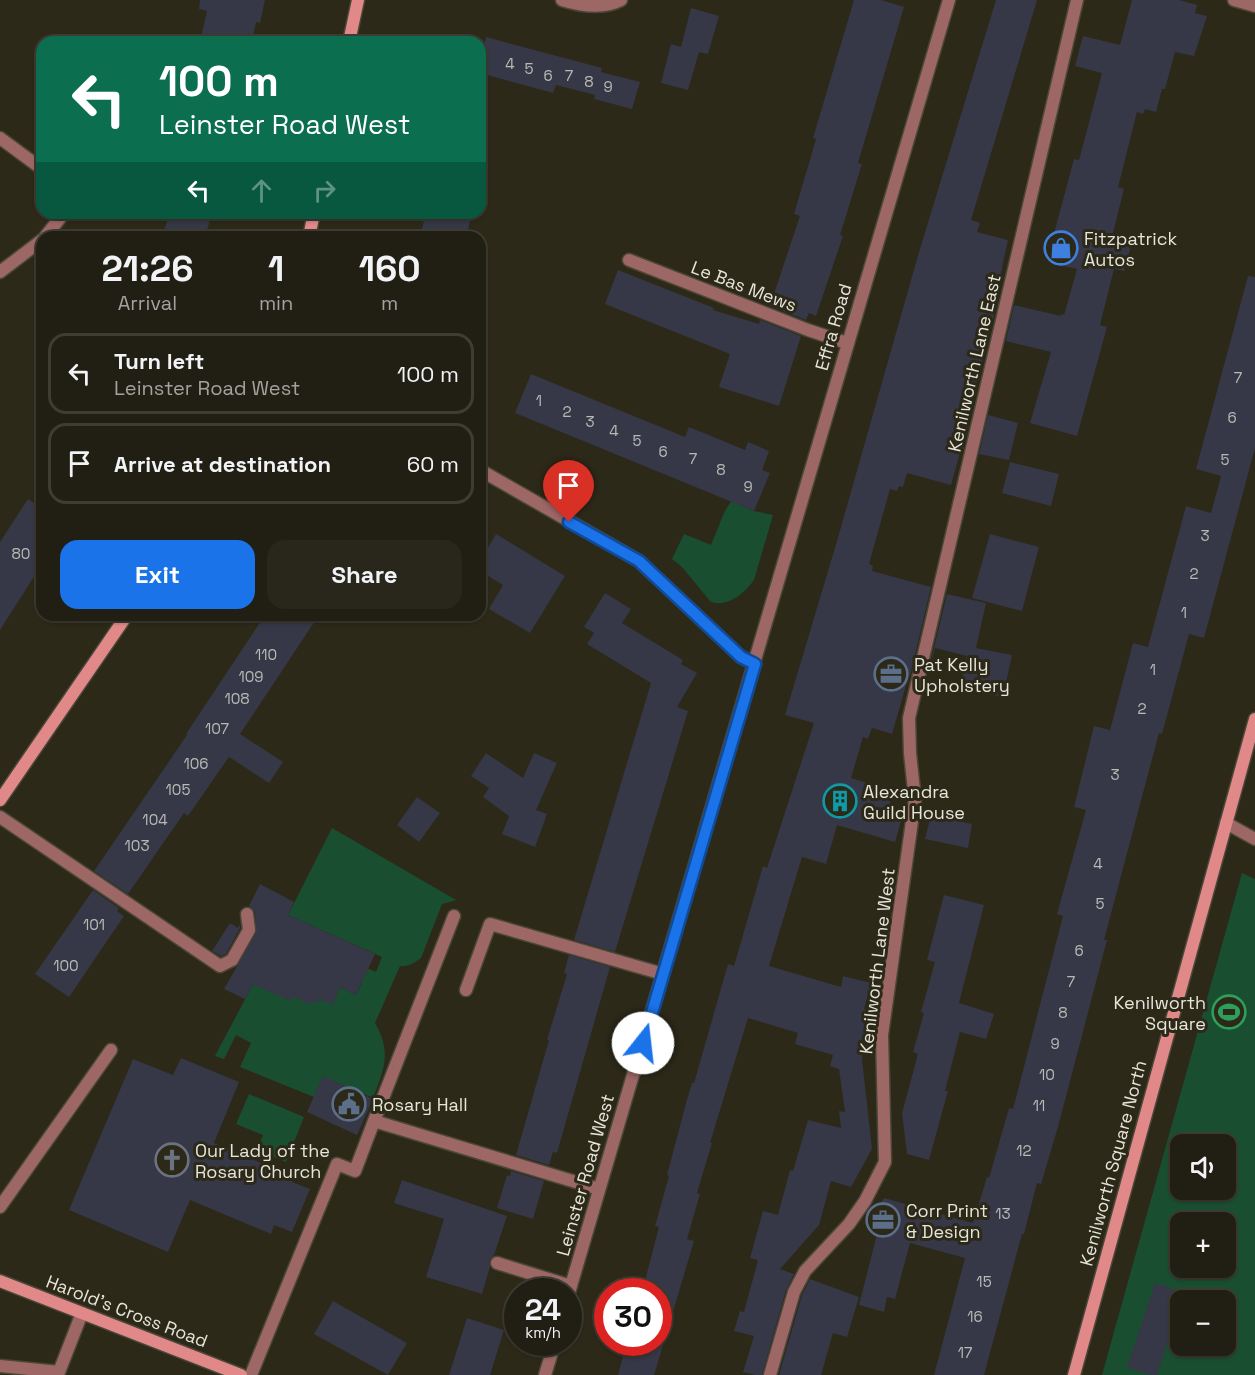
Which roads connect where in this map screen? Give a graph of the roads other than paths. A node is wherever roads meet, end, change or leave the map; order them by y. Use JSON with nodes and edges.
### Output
{"nodes":[{"id":1,"x":358,"y":0,"type":"edge"},
{"id":2,"x":562,"y":0,"type":"edge"},
{"id":3,"x":621,"y":0,"type":"edge"},
{"id":4,"x":949,"y":0,"type":"edge"},
{"id":5,"x":1077,"y":0,"type":"edge"},
{"id":6,"x":1234,"y":0,"type":"edge"},
{"id":7,"x":1255,"y":6,"type":"edge"},
{"id":8,"x":350,"y":36,"type":"edge"},
{"id":9,"x":0,"y":138,"type":"edge"},
{"id":10,"x":36,"y":164,"type":"edge"},
{"id":11,"x":59,"y":219,"type":"edge"},
{"id":12,"x":49,"y":231,"type":"edge"},
{"id":13,"x":36,"y":244,"type":"edge"},
{"id":14,"x":629,"y":261,"type":"dead end"},
{"id":15,"x":0,"y":272,"type":"edge"},
{"id":16,"x":847,"y":343,"type":"junction"},
{"id":17,"x":486,"y":473,"type":"edge"},
{"id":18,"x":123,"y":621,"type":"edge"},
{"id":19,"x":755,"y":664,"type":"junction"},
{"id":20,"x":1255,"y":719,"type":"edge"},
{"id":21,"x":909,"y":736,"type":"joint"},
{"id":22,"x":0,"y":800,"type":"edge"},
{"id":23,"x":0,"y":817,"type":"edge"},
{"id":24,"x":1226,"y":823,"type":"junction"},
{"id":25,"x":1255,"y":839,"type":"edge"},
{"id":26,"x":247,"y":914,"type":"dead end"},
{"id":27,"x":454,"y":916,"type":"dead end"},
{"id":28,"x":663,"y":974,"type":"junction"},
{"id":29,"x":466,"y":990,"type":"dead end"},
{"id":30,"x":111,"y":1050,"type":"dead end"},
{"id":31,"x":374,"y":1121,"type":"junction"},
{"id":32,"x":599,"y":1190,"type":"junction"},
{"id":33,"x":0,"y":1207,"type":"edge"},
{"id":34,"x":497,"y":1263,"type":"dead end"},
{"id":35,"x":536,"y":1278,"type":"edge"},
{"id":36,"x":574,"y":1278,"type":"edge"},
{"id":37,"x":0,"y":1281,"type":"edge"},
{"id":38,"x":82,"y":1312,"type":"junction"},
{"id":39,"x":551,"y":1356,"type":"edge"},
{"id":40,"x":0,"y":1366,"type":"edge"},
{"id":41,"x":241,"y":1375,"type":"edge"},
{"id":42,"x":251,"y":1375,"type":"edge"},
{"id":43,"x":545,"y":1375,"type":"edge"},
{"id":44,"x":770,"y":1375,"type":"edge"},
{"id":45,"x":1074,"y":1375,"type":"edge"}],
"edges":[{"from":1,"to":8,"type":"street"},
{"from":2,"to":3,"type":"street"},
{"from":4,"to":16,"type":"street","name":"Effra Road"},
{"from":5,"to":21,"type":"street","name":"Kenilworth Lane East"},
{"from":6,"to":7,"type":"street"},
{"from":9,"to":10,"type":"street"},
{"from":11,"to":12,"type":"street"},
{"from":13,"to":15,"type":"street"},
{"from":14,"to":16,"type":"street","name":"Le Bas Mews"},
{"from":16,"to":19,"type":"street","name":"Effra Road"},
{"from":17,"to":19,"type":"street"},
{"from":18,"to":22,"type":"street"},
{"from":19,"to":28,"type":"street","name":"Leinster Road West"},
{"from":20,"to":24,"type":"street","name":"Kenilworth Square North"},
{"from":21,"to":44,"type":"street","name":"Kenilworth Lane West"},
{"from":23,"to":26,"type":"street"},
{"from":24,"to":25,"type":"street"},
{"from":24,"to":45,"type":"street","name":"Kenilworth Square North"},
{"from":27,"to":31,"type":"street"},
{"from":28,"to":29,"type":"street"},
{"from":28,"to":32,"type":"street","name":"Leinster Road West"},
{"from":30,"to":33,"type":"street"},
{"from":31,"to":32,"type":"street"},
{"from":31,"to":42,"type":"street"},
{"from":32,"to":36,"type":"street","name":"Leinster Road West"},
{"from":34,"to":35,"type":"street"},
{"from":37,"to":38,"type":"street","name":"Harold's Cross Road"},
{"from":38,"to":40,"type":"street"},
{"from":38,"to":41,"type":"street","name":"Harold's Cross Road"},
{"from":39,"to":43,"type":"street"}]}
